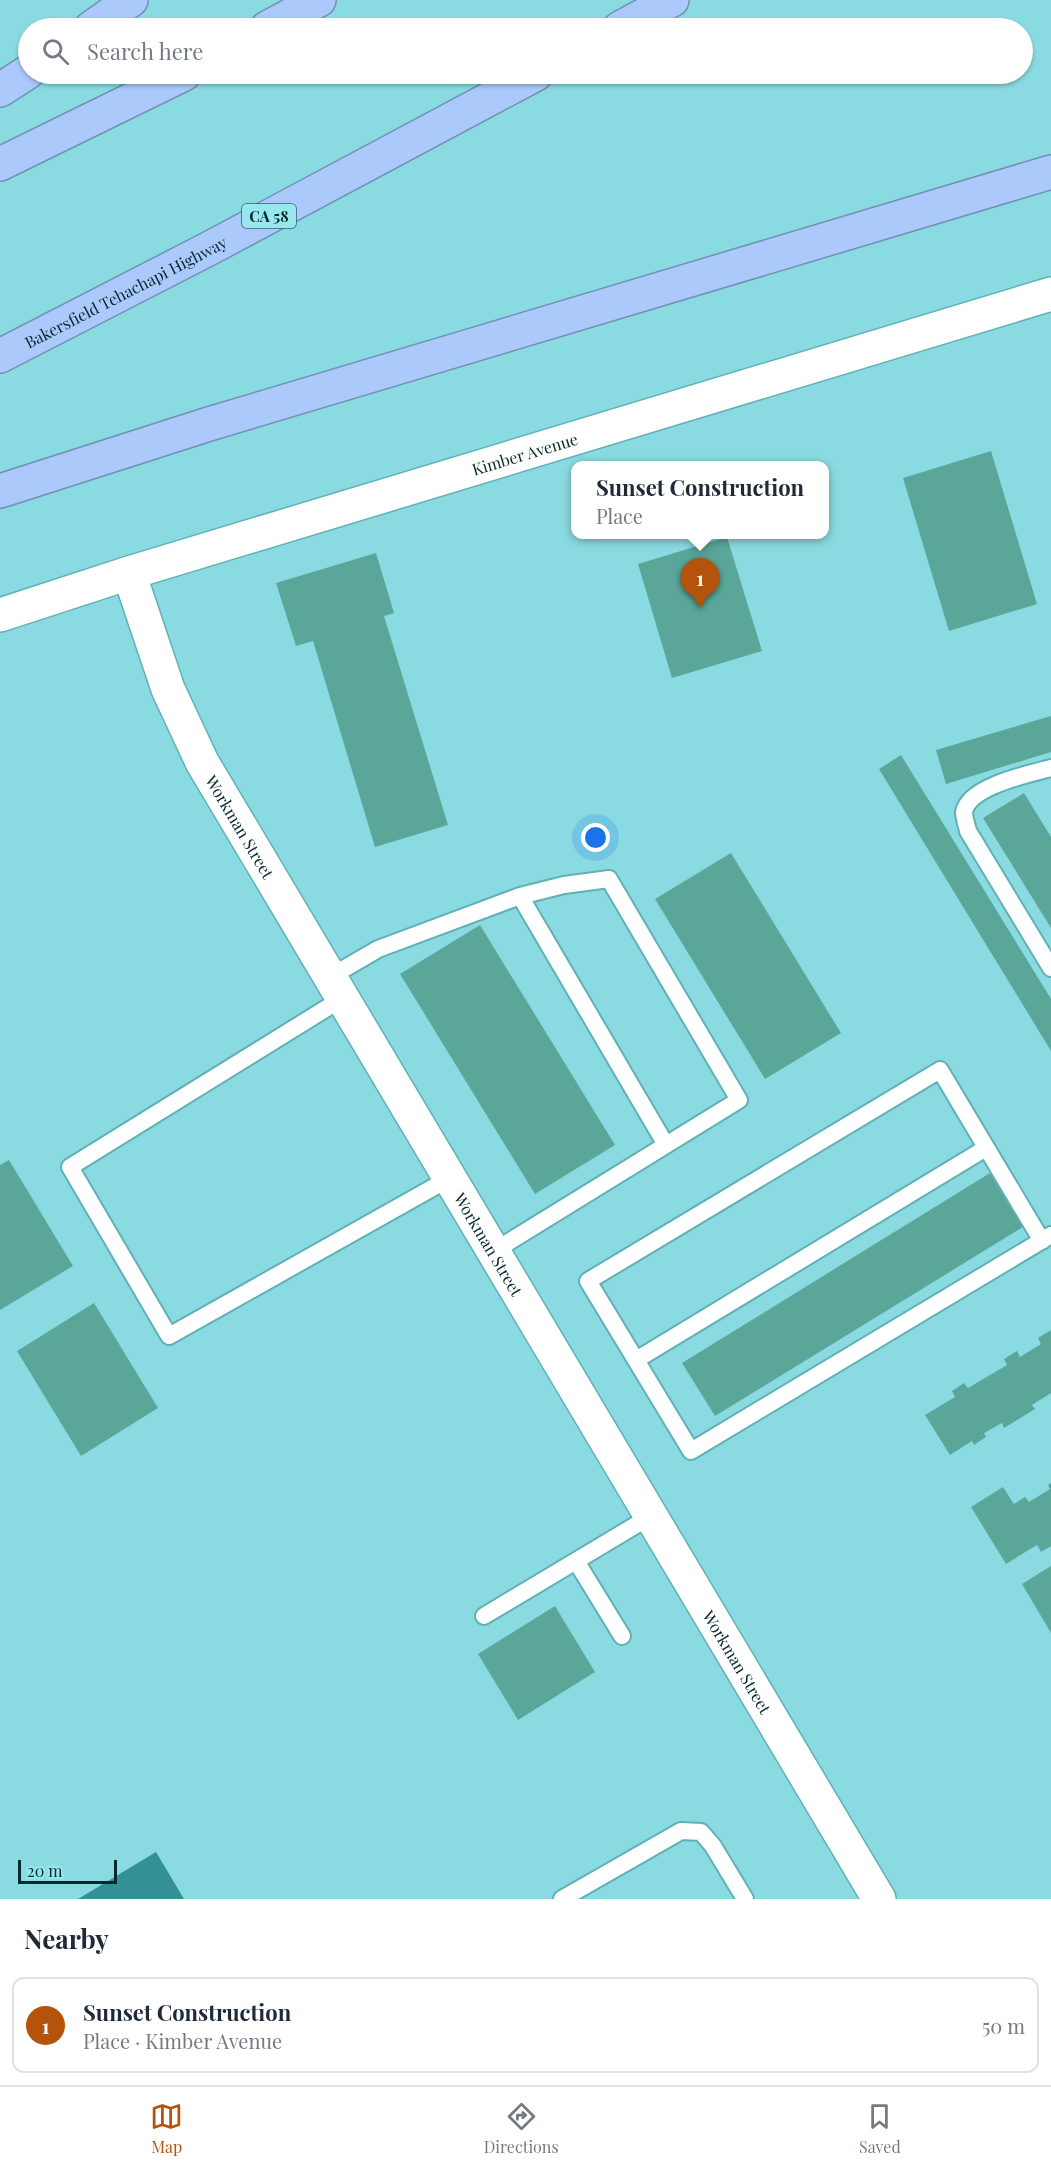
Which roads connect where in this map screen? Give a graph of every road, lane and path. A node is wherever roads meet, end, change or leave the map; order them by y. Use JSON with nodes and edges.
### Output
{"nodes":[{"id":1,"x":131,"y":0,"type":"edge"},
{"id":2,"x":319,"y":0,"type":"edge"},
{"id":3,"x":672,"y":0,"type":"edge"},
{"id":4,"x":105,"y":18,"type":"edge"},
{"id":5,"x":286,"y":18,"type":"edge"},
{"id":6,"x":639,"y":18,"type":"edge"},
{"id":7,"x":18,"y":78,"type":"edge"},
{"id":8,"x":164,"y":84,"type":"edge"},
{"id":9,"x":517,"y":84,"type":"edge"},
{"id":10,"x":0,"y":90,"type":"edge"},
{"id":11,"x":0,"y":164,"type":"edge"},
{"id":12,"x":1051,"y":172,"type":"edge"},
{"id":13,"x":1051,"y":294,"type":"edge"},
{"id":14,"x":0,"y":356,"type":"edge"},
{"id":15,"x":0,"y":491,"type":"edge"},
{"id":16,"x":129,"y":573,"type":"junction"},
{"id":17,"x":0,"y":615,"type":"edge"},
{"id":18,"x":1051,"y":768,"type":"edge"},
{"id":19,"x":520,"y":896,"type":"junction"},
{"id":20,"x":1051,"y":968,"type":"edge"},
{"id":21,"x":337,"y":988,"type":"junction"},
{"id":22,"x":666,"y":1145,"type":"junction"},
{"id":23,"x":986,"y":1148,"type":"junction"},
{"id":24,"x":450,"y":1178,"type":"junction"},
{"id":25,"x":1046,"y":1238,"type":"edge"},
{"id":26,"x":494,"y":1251,"type":"junction"},
{"id":27,"x":636,"y":1360,"type":"junction"},
{"id":28,"x":651,"y":1516,"type":"junction"},
{"id":29,"x":576,"y":1561,"type":"junction"},
{"id":30,"x":484,"y":1616,"type":"dead end"},
{"id":31,"x":622,"y":1636,"type":"dead end"},
{"id":32,"x":562,"y":1899,"type":"edge"},
{"id":33,"x":745,"y":1899,"type":"edge"},
{"id":34,"x":879,"y":1899,"type":"edge"}],
"edges":[{"from":1,"to":4,"type":"highway"},
{"from":2,"to":5,"type":"highway"},
{"from":3,"to":6,"type":"highway"},
{"from":7,"to":10,"type":"highway"},
{"from":8,"to":11,"type":"highway"},
{"from":9,"to":14,"type":"highway","name":"Bakersfield Tehachapi Highway","number":"CA 58"},
{"from":12,"to":15,"type":"highway"},
{"from":13,"to":16,"type":"street","name":"Kimber Avenue"},
{"from":16,"to":17,"type":"street","name":"Kimber Avenue"},
{"from":16,"to":21,"type":"street","name":"Workman Street"},
{"from":18,"to":20,"type":"lane"},
{"from":19,"to":21,"type":"lane"},
{"from":19,"to":22,"type":"lane"},
{"from":19,"to":22,"type":"lane"},
{"from":21,"to":24,"type":"street","name":"Workman Street"},
{"from":21,"to":24,"type":"lane"},
{"from":22,"to":26,"type":"lane"},
{"from":23,"to":25,"type":"lane"},
{"from":23,"to":27,"type":"lane"},
{"from":23,"to":27,"type":"lane"},
{"from":24,"to":26,"type":"street","name":"Workman Street"},
{"from":25,"to":27,"type":"lane"},
{"from":26,"to":28,"type":"street","name":"Workman Street"},
{"from":28,"to":29,"type":"lane"},
{"from":28,"to":34,"type":"street","name":"Workman Street"},
{"from":29,"to":30,"type":"lane"},
{"from":29,"to":31,"type":"lane"},
{"from":32,"to":33,"type":"lane"}]}
